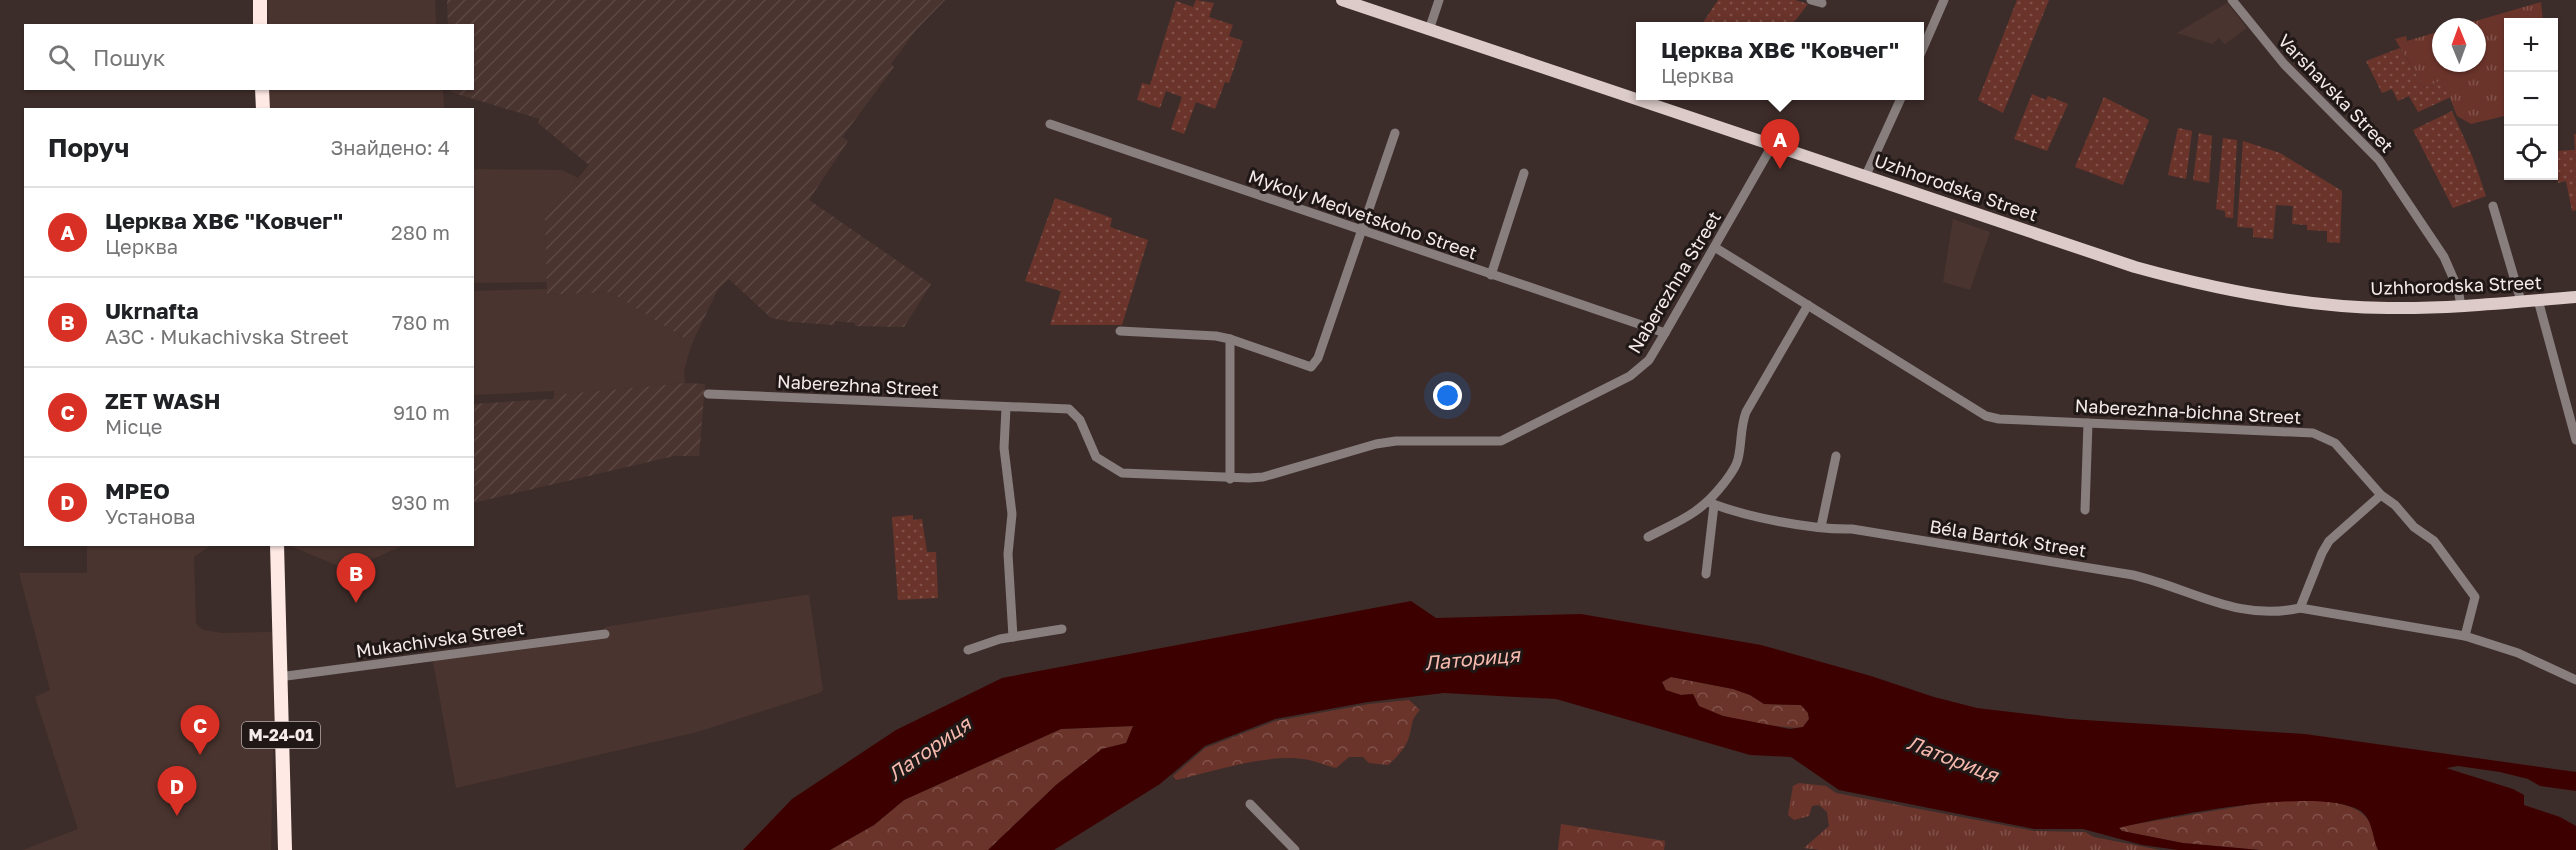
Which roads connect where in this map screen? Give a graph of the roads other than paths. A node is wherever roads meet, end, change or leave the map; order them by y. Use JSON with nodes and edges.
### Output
{"nodes":[{"id":1,"x":260,"y":0,"type":"edge"},
{"id":2,"x":1342,"y":0,"type":"edge"},
{"id":3,"x":1439,"y":0,"type":"edge"},
{"id":4,"x":1811,"y":0,"type":"edge"},
{"id":5,"x":1944,"y":0,"type":"edge"},
{"id":6,"x":2232,"y":0,"type":"edge"},
{"id":7,"x":1822,"y":3,"type":"dead end"},
{"id":8,"x":260,"y":24,"type":"edge"},
{"id":9,"x":1429,"y":30,"type":"junction"},
{"id":10,"x":1924,"y":46,"type":"edge"},
{"id":11,"x":262,"y":90,"type":"edge"},
{"id":12,"x":1636,"y":99,"type":"edge"},
{"id":13,"x":1640,"y":100,"type":"edge"},
{"id":14,"x":1900,"y":100,"type":"edge"},
{"id":15,"x":263,"y":108,"type":"edge"},
{"id":16,"x":1050,"y":124,"type":"dead end"},
{"id":17,"x":1395,"y":133,"type":"dead end"},
{"id":18,"x":1773,"y":144,"type":"junction"},
{"id":19,"x":1524,"y":173,"type":"dead end"},
{"id":20,"x":1866,"y":175,"type":"junction"},
{"id":21,"x":2493,"y":206,"type":"dead end"},
{"id":22,"x":1363,"y":231,"type":"junction"},
{"id":23,"x":1716,"y":248,"type":"junction"},
{"id":24,"x":1491,"y":275,"type":"junction"},
{"id":25,"x":2576,"y":297,"type":"edge"},
{"id":26,"x":2538,"y":300,"type":"junction"},
{"id":27,"x":2521,"y":302,"type":"junction"},
{"id":28,"x":1808,"y":305,"type":"junction"},
{"id":29,"x":2461,"y":306,"type":"junction"},
{"id":30,"x":1120,"y":331,"type":"dead end"},
{"id":31,"x":1665,"y":333,"type":"junction"},
{"id":32,"x":1230,"y":339,"type":"junction"},
{"id":33,"x":708,"y":394,"type":"dead end"},
{"id":34,"x":1006,"y":408,"type":"junction"},
{"id":35,"x":2088,"y":423,"type":"junction"},
{"id":36,"x":2576,"y":440,"type":"edge"},
{"id":37,"x":1836,"y":456,"type":"dead end"},
{"id":38,"x":1230,"y":479,"type":"junction"},
{"id":39,"x":2381,"y":495,"type":"junction"},
{"id":40,"x":1711,"y":503,"type":"junction"},
{"id":41,"x":2085,"y":510,"type":"dead end"},
{"id":42,"x":1821,"y":527,"type":"junction"},
{"id":43,"x":1648,"y":537,"type":"dead end"},
{"id":44,"x":277,"y":546,"type":"edge"},
{"id":45,"x":1706,"y":574,"type":"dead end"},
{"id":46,"x":2300,"y":608,"type":"junction"},
{"id":47,"x":1062,"y":629,"type":"dead end"},
{"id":48,"x":605,"y":634,"type":"dead end"},
{"id":49,"x":2465,"y":636,"type":"junction"},
{"id":50,"x":1013,"y":637,"type":"junction"},
{"id":51,"x":968,"y":650,"type":"dead end"},
{"id":52,"x":279,"y":677,"type":"junction"},
{"id":53,"x":2576,"y":680,"type":"edge"},
{"id":54,"x":1250,"y":804,"type":"dead end"},
{"id":55,"x":285,"y":850,"type":"edge"},
{"id":56,"x":1295,"y":850,"type":"edge"}],
"edges":[{"from":1,"to":8,"type":"highway"},
{"from":2,"to":9,"type":"main road","name":"Uzhhorodska Street"},
{"from":3,"to":9,"type":"street"},
{"from":4,"to":7,"type":"street"},
{"from":5,"to":10,"type":"street"},
{"from":6,"to":29,"type":"street","name":"Varshavska Street"},
{"from":9,"to":12,"type":"main road","name":"Uzhhorodska Street"},
{"from":11,"to":15,"type":"highway"},
{"from":13,"to":18,"type":"main road","name":"Uzhhorodska Street"},
{"from":14,"to":20,"type":"street"},
{"from":16,"to":22,"type":"street","name":"Mykoly Medvetskoho Street"},
{"from":17,"to":22,"type":"street"},
{"from":18,"to":20,"type":"main road","name":"Uzhhorodska Street"},
{"from":18,"to":23,"type":"street","name":"Naberezhna Street"},
{"from":19,"to":24,"type":"street"},
{"from":20,"to":29,"type":"main road","name":"Uzhhorodska Street"},
{"from":21,"to":27,"type":"street"},
{"from":22,"to":24,"type":"street","name":"Mykoly Medvetskoho Street"},
{"from":22,"to":32,"type":"street"},
{"from":23,"to":28,"type":"street","name":"Naberezhna-bichna Street"},
{"from":23,"to":31,"type":"street","name":"Naberezhna Street"},
{"from":24,"to":31,"type":"street","name":"Mykoly Medvetskoho Street"},
{"from":25,"to":26,"type":"main road","name":"Uzhhorodska Street"},
{"from":26,"to":27,"type":"main road","name":"Uzhhorodska Street"},
{"from":26,"to":36,"type":"street"},
{"from":27,"to":29,"type":"main road","name":"Uzhhorodska Street"},
{"from":28,"to":35,"type":"street","name":"Naberezhna-bichna Street"},
{"from":28,"to":40,"type":"street"},
{"from":30,"to":32,"type":"street"},
{"from":31,"to":38,"type":"street","name":"Naberezhna Street"},
{"from":32,"to":38,"type":"street"},
{"from":33,"to":34,"type":"street","name":"Naberezhna Street"},
{"from":34,"to":38,"type":"street","name":"Naberezhna Street"},
{"from":34,"to":50,"type":"street"},
{"from":35,"to":39,"type":"street","name":"Naberezhna-bichna Street"},
{"from":35,"to":41,"type":"street"},
{"from":37,"to":42,"type":"street"},
{"from":39,"to":46,"type":"street"},
{"from":39,"to":49,"type":"street","name":"Naberezhna-bichna Street"},
{"from":40,"to":42,"type":"street","name":"Béla Bartók Street"},
{"from":40,"to":43,"type":"street"},
{"from":40,"to":45,"type":"street"},
{"from":42,"to":46,"type":"street","name":"Béla Bartók Street"},
{"from":44,"to":52,"type":"highway","number":"М-24-01"},
{"from":46,"to":49,"type":"street","name":"Béla Bartók Street"},
{"from":47,"to":50,"type":"street"},
{"from":48,"to":52,"type":"street","name":"Mukachivska Street"},
{"from":49,"to":53,"type":"street"},
{"from":50,"to":51,"type":"street"},
{"from":52,"to":55,"type":"highway","number":"М-24-01"},
{"from":54,"to":56,"type":"street"}]}
